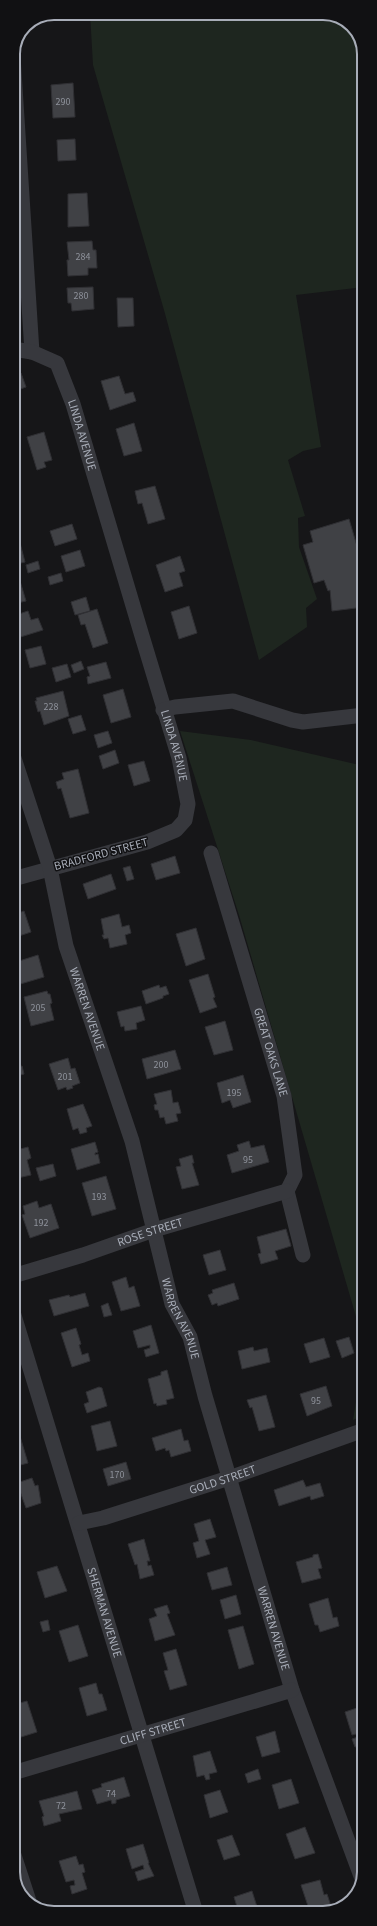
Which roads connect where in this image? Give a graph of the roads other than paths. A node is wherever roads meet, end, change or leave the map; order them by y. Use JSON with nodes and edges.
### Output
{"nodes":[{"id":1,"x":20,"y":165,"type":"edge"},
{"id":2,"x":20,"y":350,"type":"edge"},
{"id":3,"x":32,"y":352,"type":"junction"},
{"id":4,"x":163,"y":710,"type":"junction"},
{"id":5,"x":357,"y":716,"type":"edge"},
{"id":6,"x":20,"y":776,"type":"edge"},
{"id":7,"x":185,"y":820,"type":"joint"},
{"id":8,"x":211,"y":853,"type":"dead end"},
{"id":9,"x":50,"y":868,"type":"junction"},
{"id":10,"x":20,"y":877,"type":"edge"},
{"id":11,"x":287,"y":1191,"type":"junction"},
{"id":12,"x":154,"y":1230,"type":"junction"},
{"id":13,"x":303,"y":1255,"type":"dead end"},
{"id":14,"x":20,"y":1274,"type":"edge"},
{"id":15,"x":20,"y":1334,"type":"edge"},
{"id":16,"x":357,"y":1432,"type":"edge"},
{"id":17,"x":229,"y":1478,"type":"junction"},
{"id":18,"x":79,"y":1523,"type":"junction"},
{"id":19,"x":292,"y":1690,"type":"junction"},
{"id":20,"x":143,"y":1735,"type":"junction"},
{"id":21,"x":20,"y":1772,"type":"edge"},
{"id":22,"x":357,"y":1866,"type":"edge"},
{"id":23,"x":20,"y":1873,"type":"edge"},
{"id":24,"x":26,"y":1890,"type":"edge"},
{"id":25,"x":194,"y":1906,"type":"edge"}],
"edges":[{"from":1,"to":3,"type":"street"},
{"from":2,"to":3,"type":"street","name":"LINDA AVENUE"},
{"from":3,"to":4,"type":"street","name":"LINDA AVENUE"},
{"from":4,"to":5,"type":"street"},
{"from":4,"to":7,"type":"street","name":"LINDA AVENUE"},
{"from":6,"to":9,"type":"street","name":"WARREN AVENUE"},
{"from":7,"to":9,"type":"street","name":"BRADFORD STREET"},
{"from":8,"to":11,"type":"street","name":"GREAT OAKS LANE"},
{"from":9,"to":10,"type":"street","name":"BRADFORD STREET"},
{"from":9,"to":12,"type":"street","name":"WARREN AVENUE"},
{"from":11,"to":12,"type":"street","name":"ROSE STREET"},
{"from":11,"to":13,"type":"street"},
{"from":12,"to":14,"type":"street","name":"ROSE STREET"},
{"from":12,"to":17,"type":"street","name":"WARREN AVENUE"},
{"from":15,"to":18,"type":"street","name":"SHERMAN AVENUE"},
{"from":16,"to":17,"type":"street","name":"GOLD STREET"},
{"from":17,"to":18,"type":"street","name":"GOLD STREET"},
{"from":17,"to":19,"type":"street","name":"WARREN AVENUE"},
{"from":18,"to":20,"type":"street","name":"SHERMAN AVENUE"},
{"from":19,"to":20,"type":"street","name":"CLIFF STREET"},
{"from":19,"to":22,"type":"street","name":"WARREN AVENUE"},
{"from":20,"to":21,"type":"street","name":"CLIFF STREET"},
{"from":20,"to":25,"type":"street","name":"SHERMAN AVENUE"},
{"from":23,"to":24,"type":"street"}]}
